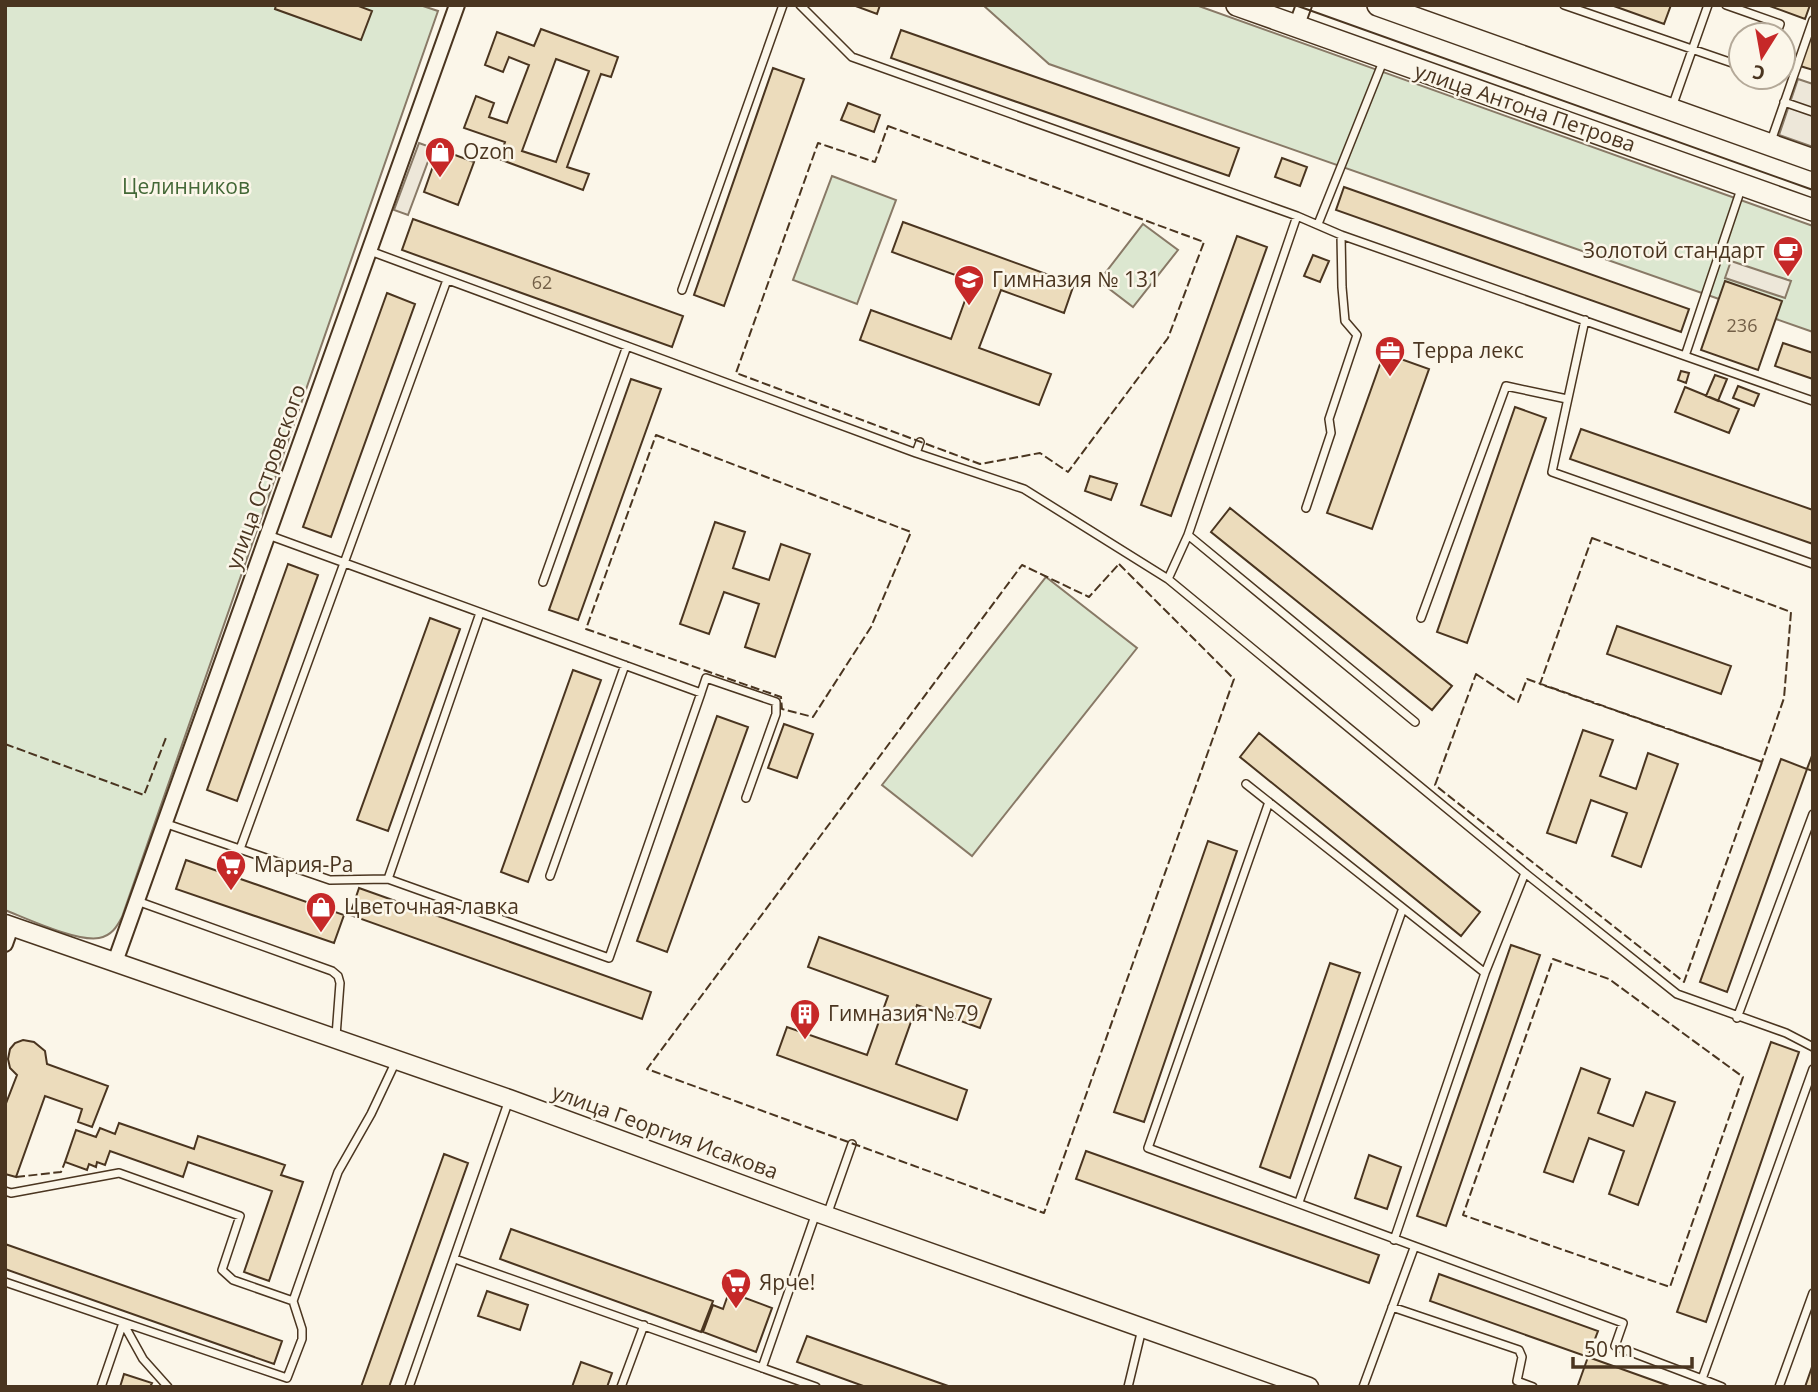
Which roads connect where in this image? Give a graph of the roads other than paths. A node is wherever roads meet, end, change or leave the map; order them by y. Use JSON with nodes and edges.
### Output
{"nodes":[{"id":1,"x":457,"y":5,"type":"edge"},
{"id":2,"x":783,"y":5,"type":"edge"},
{"id":3,"x":800,"y":5,"type":"edge"},
{"id":4,"x":1237,"y":5,"type":"edge"},
{"id":5,"x":1304,"y":5,"type":"edge"},
{"id":6,"x":1378,"y":5,"type":"edge"},
{"id":7,"x":1564,"y":5,"type":"edge"},
{"id":8,"x":1708,"y":5,"type":"edge"},
{"id":9,"x":1726,"y":5,"type":"edge"},
{"id":10,"x":1813,"y":20,"type":"edge"},
{"id":11,"x":1771,"y":21,"type":"edge"},
{"id":12,"x":1296,"y":27,"type":"junction"},
{"id":13,"x":1692,"y":49,"type":"junction"},
{"id":14,"x":1384,"y":58,"type":"junction"},
{"id":15,"x":1727,"y":61,"type":"edge"},
{"id":16,"x":1784,"y":102,"type":"junction"},
{"id":17,"x":1671,"y":110,"type":"junction"},
{"id":18,"x":1813,"y":112,"type":"edge"},
{"id":19,"x":1769,"y":145,"type":"junction"},
{"id":20,"x":1813,"y":160,"type":"edge"},
{"id":21,"x":1742,"y":185,"type":"junction"},
{"id":22,"x":1813,"y":210,"type":"edge"},
{"id":23,"x":1297,"y":216,"type":"junction"},
{"id":24,"x":1318,"y":224,"type":"junction"},
{"id":25,"x":1341,"y":235,"type":"junction"},
{"id":26,"x":369,"y":251,"type":"junction"},
{"id":27,"x":447,"y":279,"type":"junction"},
{"id":28,"x":682,"y":290,"type":"dead end"},
{"id":29,"x":1585,"y":320,"type":"junction"},
{"id":30,"x":626,"y":346,"type":"junction"},
{"id":31,"x":1685,"y":356,"type":"junction"},
{"id":32,"x":1567,"y":399,"type":"junction"},
{"id":33,"x":1813,"y":401,"type":"edge"},
{"id":34,"x":920,"y":442,"type":"dead end"},
{"id":35,"x":916,"y":453,"type":"junction"},
{"id":36,"x":1306,"y":508,"type":"dead end"},
{"id":37,"x":268,"y":534,"type":"junction"},
{"id":38,"x":1188,"y":536,"type":"junction"},
{"id":39,"x":343,"y":561,"type":"junction"},
{"id":40,"x":1813,"y":564,"type":"edge"},
{"id":41,"x":1168,"y":579,"type":"junction"},
{"id":42,"x":543,"y":582,"type":"dead end"},
{"id":43,"x":480,"y":613,"type":"junction"},
{"id":44,"x":1421,"y":618,"type":"dead end"},
{"id":45,"x":625,"y":665,"type":"junction"},
{"id":46,"x":701,"y":693,"type":"junction"},
{"id":47,"x":1415,"y":722,"type":"dead end"},
{"id":48,"x":1246,"y":784,"type":"dead end"},
{"id":49,"x":746,"y":798,"type":"dead end"},
{"id":50,"x":1269,"y":802,"type":"junction"},
{"id":51,"x":1813,"y":814,"type":"edge"},
{"id":52,"x":164,"y":823,"type":"junction"},
{"id":53,"x":240,"y":849,"type":"junction"},
{"id":54,"x":1525,"y":873,"type":"junction"},
{"id":55,"x":550,"y":876,"type":"dead end"},
{"id":56,"x":388,"y":879,"type":"junction"},
{"id":57,"x":137,"y":900,"type":"junction"},
{"id":58,"x":1403,"y":908,"type":"junction"},
{"id":59,"x":7,"y":932,"type":"edge"},
{"id":60,"x":115,"y":962,"type":"junction"},
{"id":61,"x":1485,"y":973,"type":"junction"},
{"id":62,"x":1737,"y":1018,"type":"junction"},
{"id":63,"x":335,"y":1038,"type":"junction"},
{"id":64,"x":1813,"y":1047,"type":"edge"},
{"id":65,"x":396,"y":1060,"type":"junction"},
{"id":66,"x":1813,"y":1069,"type":"edge"},
{"id":67,"x":509,"y":1099,"type":"junction"},
{"id":68,"x":852,"y":1144,"type":"dead end"},
{"id":69,"x":5,"y":1191,"type":"edge"},
{"id":70,"x":1299,"y":1202,"type":"junction"},
{"id":71,"x":821,"y":1214,"type":"junction"},
{"id":72,"x":1394,"y":1240,"type":"junction"},
{"id":73,"x":1414,"y":1248,"type":"junction"},
{"id":74,"x":455,"y":1259,"type":"junction"},
{"id":75,"x":5,"y":1282,"type":"edge"},
{"id":76,"x":1813,"y":1293,"type":"edge"},
{"id":77,"x":293,"y":1301,"type":"junction"},
{"id":78,"x":1392,"y":1307,"type":"junction"},
{"id":79,"x":123,"y":1322,"type":"junction"},
{"id":80,"x":644,"y":1325,"type":"junction"},
{"id":81,"x":1142,"y":1329,"type":"junction"},
{"id":82,"x":762,"y":1368,"type":"junction"},
{"id":83,"x":1702,"y":1379,"type":"junction"},
{"id":84,"x":1515,"y":1384,"type":"edge"},
{"id":85,"x":101,"y":1387,"type":"edge"},
{"id":86,"x":168,"y":1387,"type":"edge"},
{"id":87,"x":409,"y":1387,"type":"edge"},
{"id":88,"x":621,"y":1387,"type":"edge"},
{"id":89,"x":816,"y":1387,"type":"edge"},
{"id":90,"x":1128,"y":1387,"type":"edge"},
{"id":91,"x":1309,"y":1387,"type":"edge"},
{"id":92,"x":1363,"y":1387,"type":"edge"},
{"id":93,"x":1533,"y":1387,"type":"edge"},
{"id":94,"x":1723,"y":1387,"type":"edge"},
{"id":95,"x":1779,"y":1387,"type":"edge"}],
"edges":[{"from":1,"to":26,"type":"street","name":"улица Островского"},
{"from":2,"to":28,"type":"lane"},
{"from":3,"to":23,"type":"lane"},
{"from":4,"to":12,"type":"main road","name":"улица Антона Петрова"},
{"from":5,"to":12,"type":"street"},
{"from":6,"to":17,"type":"main road"},
{"from":7,"to":13,"type":"lane"},
{"from":8,"to":13,"type":"lane"},
{"from":9,"to":11,"type":"lane"},
{"from":10,"to":16,"type":"lane"},
{"from":12,"to":14,"type":"main road","name":"улица Антона Петрова"},
{"from":13,"to":15,"type":"lane"},
{"from":13,"to":17,"type":"lane"},
{"from":14,"to":21,"type":"main road","name":"улица Антона Петрова"},
{"from":14,"to":24,"type":"lane"},
{"from":16,"to":18,"type":"lane"},
{"from":16,"to":19,"type":"lane"},
{"from":17,"to":19,"type":"main road"},
{"from":19,"to":20,"type":"main road"},
{"from":21,"to":22,"type":"main road","name":"улица Антона Петрова"},
{"from":21,"to":31,"type":"lane"},
{"from":23,"to":24,"type":"lane"},
{"from":23,"to":38,"type":"lane"},
{"from":24,"to":25,"type":"lane"},
{"from":25,"to":29,"type":"lane"},
{"from":25,"to":36,"type":"lane"},
{"from":26,"to":27,"type":"lane"},
{"from":26,"to":37,"type":"street","name":"улица Островского"},
{"from":27,"to":30,"type":"lane"},
{"from":27,"to":39,"type":"lane"},
{"from":29,"to":31,"type":"lane"},
{"from":29,"to":32,"type":"lane"},
{"from":30,"to":35,"type":"lane"},
{"from":30,"to":42,"type":"lane"},
{"from":31,"to":33,"type":"lane"},
{"from":32,"to":40,"type":"lane"},
{"from":32,"to":44,"type":"lane"},
{"from":34,"to":35,"type":"lane"},
{"from":35,"to":41,"type":"lane"},
{"from":37,"to":39,"type":"lane"},
{"from":37,"to":52,"type":"street","name":"улица Островского"},
{"from":38,"to":41,"type":"lane"},
{"from":38,"to":47,"type":"lane"},
{"from":39,"to":43,"type":"lane"},
{"from":39,"to":53,"type":"lane"},
{"from":41,"to":54,"type":"lane"},
{"from":43,"to":45,"type":"lane"},
{"from":43,"to":56,"type":"lane"},
{"from":45,"to":46,"type":"lane"},
{"from":45,"to":55,"type":"lane"},
{"from":46,"to":49,"type":"lane"},
{"from":46,"to":56,"type":"lane"},
{"from":48,"to":50,"type":"lane"},
{"from":50,"to":58,"type":"lane"},
{"from":50,"to":70,"type":"lane"},
{"from":51,"to":62,"type":"lane"},
{"from":52,"to":53,"type":"lane"},
{"from":52,"to":57,"type":"street","name":"улица Островского"},
{"from":53,"to":56,"type":"lane"},
{"from":54,"to":61,"type":"lane"},
{"from":54,"to":62,"type":"lane"},
{"from":57,"to":60,"type":"street","name":"улица Островского"},
{"from":57,"to":63,"type":"lane"},
{"from":58,"to":61,"type":"lane"},
{"from":58,"to":70,"type":"lane"},
{"from":59,"to":60,"type":"street","name":"улица Георгия Исакова"},
{"from":60,"to":63,"type":"street","name":"улица Георгия Исакова"},
{"from":61,"to":72,"type":"lane"},
{"from":62,"to":64,"type":"lane"},
{"from":63,"to":65,"type":"street","name":"улица Георгия Исакова"},
{"from":65,"to":67,"type":"street","name":"улица Георгия Исакова"},
{"from":65,"to":77,"type":"lane"},
{"from":66,"to":83,"type":"lane"},
{"from":67,"to":71,"type":"street","name":"улица Георгия Исакова"},
{"from":67,"to":74,"type":"lane"},
{"from":68,"to":71,"type":"lane"},
{"from":69,"to":77,"type":"lane"},
{"from":70,"to":72,"type":"lane"},
{"from":71,"to":81,"type":"street","name":"улица Георгия Исакова"},
{"from":71,"to":82,"type":"lane"},
{"from":72,"to":73,"type":"lane"},
{"from":73,"to":78,"type":"lane"},
{"from":73,"to":83,"type":"lane"},
{"from":74,"to":80,"type":"lane"},
{"from":74,"to":87,"type":"lane"},
{"from":75,"to":79,"type":"lane"},
{"from":76,"to":95,"type":"lane"},
{"from":77,"to":79,"type":"lane"},
{"from":78,"to":84,"type":"lane"},
{"from":78,"to":92,"type":"lane"},
{"from":79,"to":85,"type":"lane"},
{"from":79,"to":86,"type":"lane"},
{"from":80,"to":82,"type":"lane"},
{"from":80,"to":88,"type":"lane"},
{"from":81,"to":90,"type":"lane"},
{"from":81,"to":91,"type":"street","name":"улица Георгия Исакова"},
{"from":82,"to":89,"type":"lane"},
{"from":83,"to":94,"type":"lane"},
{"from":84,"to":93,"type":"lane"}]}
